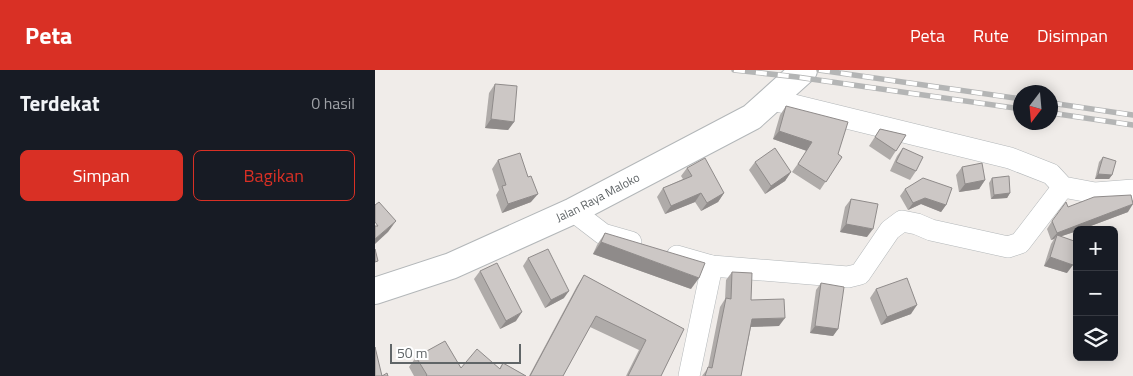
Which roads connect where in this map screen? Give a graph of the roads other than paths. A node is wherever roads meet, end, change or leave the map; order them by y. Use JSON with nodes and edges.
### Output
{"nodes":[{"id":1,"x":804,"y":70,"type":"edge"},
{"id":2,"x":773,"y":100,"type":"junction"},
{"id":3,"x":1063,"y":187,"type":"junction"},
{"id":4,"x":1133,"y":190,"type":"edge"},
{"id":5,"x":573,"y":211,"type":"junction"},
{"id":6,"x":712,"y":266,"type":"junction"},
{"id":7,"x":375,"y":291,"type":"edge"},
{"id":8,"x":689,"y":376,"type":"edge"}],
"edges":[{"from":1,"to":2,"type":"street","name":"Jalan Raya Maloko"},
{"from":2,"to":3,"type":"street"},
{"from":2,"to":5,"type":"street","name":"Jalan Raya Maloko"},
{"from":3,"to":4,"type":"street"},
{"from":3,"to":6,"type":"street"},
{"from":5,"to":6,"type":"street"},
{"from":5,"to":7,"type":"street","name":"Jalan Raya Maloko"},
{"from":6,"to":8,"type":"street"}]}
